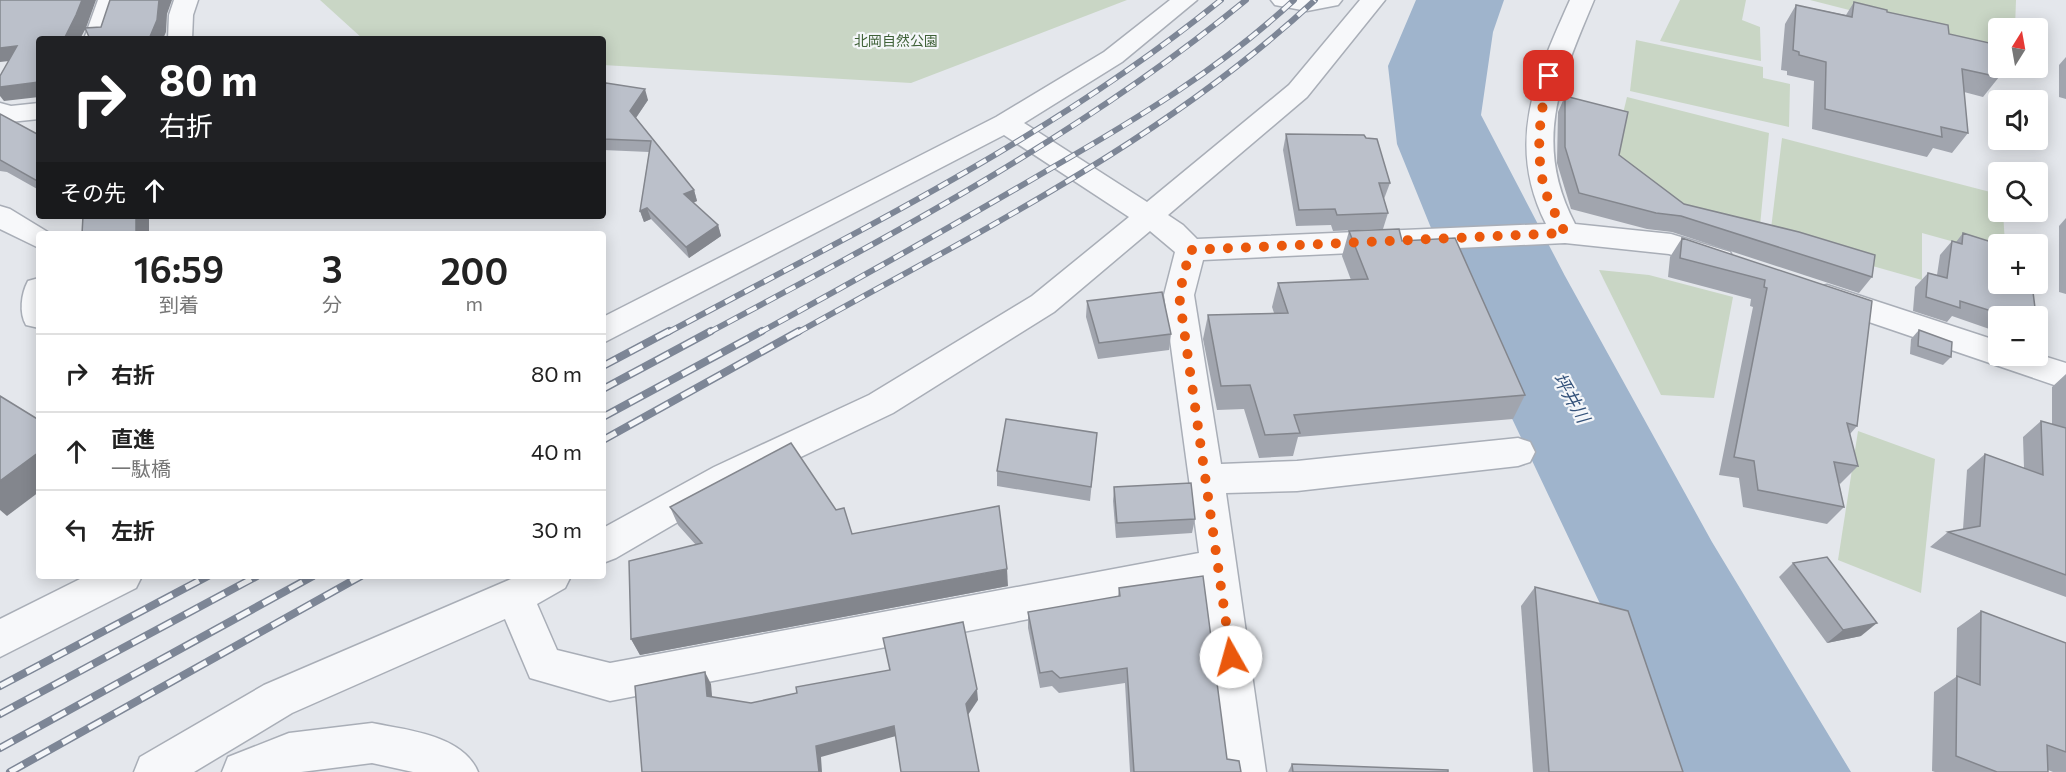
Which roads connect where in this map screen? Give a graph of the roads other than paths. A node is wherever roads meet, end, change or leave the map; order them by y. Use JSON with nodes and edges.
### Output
{"nodes":[{"id":1,"x":111,"y":0,"type":"edge"},
{"id":2,"x":186,"y":0,"type":"edge"},
{"id":3,"x":1185,"y":0,"type":"edge"},
{"id":4,"x":1283,"y":0,"type":"edge"},
{"id":5,"x":1330,"y":0,"type":"edge"},
{"id":6,"x":1373,"y":0,"type":"edge"},
{"id":7,"x":1582,"y":0,"type":"edge"},
{"id":8,"x":97,"y":36,"type":"edge"},
{"id":9,"x":180,"y":36,"type":"edge"},
{"id":10,"x":36,"y":111,"type":"edge"},
{"id":11,"x":3,"y":116,"type":"edge"},
{"id":12,"x":1005,"y":123,"type":"junction"},
{"id":13,"x":1147,"y":215,"type":"junction"},
{"id":14,"x":0,"y":216,"type":"edge"},
{"id":15,"x":1565,"y":233,"type":"junction"},
{"id":16,"x":36,"y":236,"type":"edge"},
{"id":17,"x":1190,"y":250,"type":"junction"},
{"id":18,"x":1750,"y":270,"type":"edge"},
{"id":19,"x":1795,"y":285,"type":"edge"},
{"id":20,"x":606,"y":329,"type":"edge"},
{"id":21,"x":1988,"y":350,"type":"edge"},
{"id":22,"x":2036,"y":366,"type":"edge"},
{"id":23,"x":2066,"y":376,"type":"edge"},
{"id":24,"x":1518,"y":452,"type":"dead end"},
{"id":25,"x":1205,"y":479,"type":"junction"},
{"id":26,"x":606,"y":545,"type":"edge"},
{"id":27,"x":1219,"y":565,"type":"junction"},
{"id":28,"x":117,"y":579,"type":"edge"},
{"id":29,"x":547,"y":579,"type":"edge"},
{"id":30,"x":515,"y":597,"type":"junction"},
{"id":31,"x":0,"y":639,"type":"edge"},
{"id":32,"x":155,"y":772,"type":"edge"},
{"id":33,"x":243,"y":772,"type":"edge"},
{"id":34,"x":457,"y":772,"type":"edge"},
{"id":35,"x":1245,"y":772,"type":"edge"}],
"edges":[{"from":1,"to":8,"type":"street"},
{"from":2,"to":9,"type":"street"},
{"from":3,"to":12,"type":"street"},
{"from":4,"to":5,"type":"street"},
{"from":6,"to":13,"type":"street"},
{"from":7,"to":15,"type":"street"},
{"from":10,"to":11,"type":"street"},
{"from":12,"to":13,"type":"street"},
{"from":12,"to":20,"type":"street"},
{"from":13,"to":17,"type":"street"},
{"from":13,"to":26,"type":"street"},
{"from":14,"to":16,"type":"street"},
{"from":15,"to":17,"type":"street"},
{"from":15,"to":18,"type":"street"},
{"from":17,"to":25,"type":"street"},
{"from":19,"to":21,"type":"street"},
{"from":22,"to":23,"type":"street"},
{"from":24,"to":25,"type":"street"},
{"from":25,"to":27,"type":"street"},
{"from":27,"to":30,"type":"street"},
{"from":27,"to":35,"type":"street"},
{"from":28,"to":31,"type":"street"},
{"from":29,"to":30,"type":"street"},
{"from":30,"to":32,"type":"street"},
{"from":33,"to":34,"type":"street"}]}
